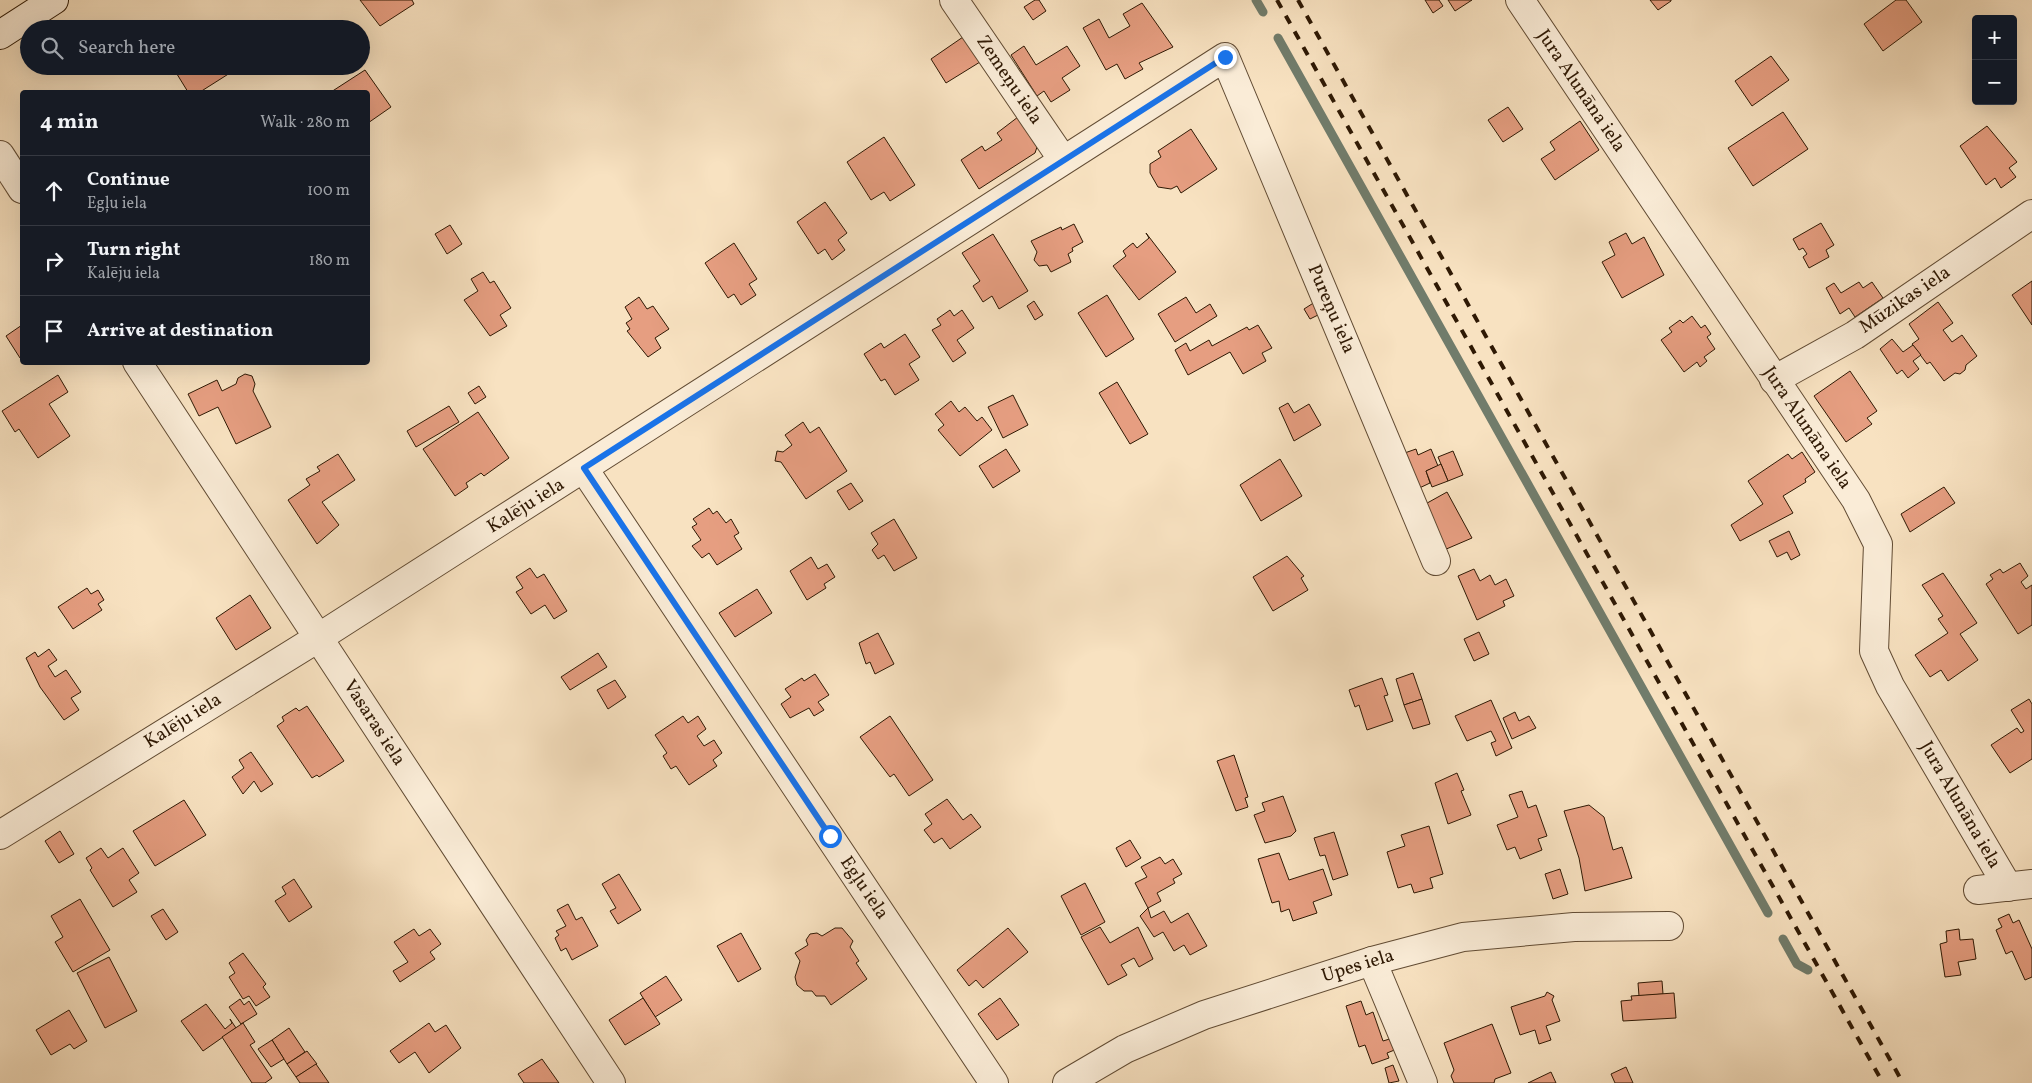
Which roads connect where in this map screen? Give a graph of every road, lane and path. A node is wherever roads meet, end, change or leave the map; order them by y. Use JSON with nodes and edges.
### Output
{"nodes":[{"id":1,"x":54,"y":0,"type":"edge"},
{"id":2,"x":954,"y":0,"type":"edge"},
{"id":3,"x":1520,"y":0,"type":"edge"},
{"id":4,"x":23,"y":20,"type":"edge"},
{"id":5,"x":20,"y":22,"type":"edge"},
{"id":6,"x":0,"y":35,"type":"edge"},
{"id":7,"x":1225,"y":57,"type":"joint"},
{"id":8,"x":0,"y":155,"type":"edge"},
{"id":9,"x":1063,"y":160,"type":"junction"},
{"id":10,"x":20,"y":186,"type":"edge"},
{"id":11,"x":2032,"y":214,"type":"edge"},
{"id":12,"x":139,"y":365,"type":"edge"},
{"id":13,"x":1774,"y":380,"type":"junction"},
{"id":14,"x":584,"y":468,"type":"junction"},
{"id":15,"x":1436,"y":561,"type":"dead end"},
{"id":16,"x":318,"y":638,"type":"junction"},
{"id":17,"x":0,"y":835,"type":"edge"},
{"id":18,"x":2024,"y":889,"type":"edge"},
{"id":19,"x":1978,"y":890,"type":"dead end"},
{"id":20,"x":1669,"y":926,"type":"dead end"},
{"id":21,"x":1372,"y":961,"type":"junction"},
{"id":22,"x":611,"y":1083,"type":"edge"},
{"id":23,"x":994,"y":1083,"type":"edge"},
{"id":24,"x":1067,"y":1083,"type":"edge"},
{"id":25,"x":1423,"y":1083,"type":"edge"}],
"edges":[{"from":1,"to":4,"type":"street"},
{"from":2,"to":9,"type":"street","name":"Zemeņu iela"},
{"from":3,"to":13,"type":"street","name":"Jura Alunāna iela"},
{"from":5,"to":6,"type":"street"},
{"from":7,"to":9,"type":"street","name":"Kalēju iela"},
{"from":7,"to":15,"type":"street","name":"Pureņu iela"},
{"from":8,"to":10,"type":"street"},
{"from":9,"to":14,"type":"street","name":"Kalēju iela"},
{"from":11,"to":13,"type":"street","name":"Mūzikas iela"},
{"from":12,"to":16,"type":"street","name":"Vasaras iela"},
{"from":13,"to":18,"type":"street","name":"Jura Alunāna iela"},
{"from":14,"to":16,"type":"street","name":"Kalēju iela"},
{"from":14,"to":23,"type":"street","name":"Egļu iela"},
{"from":16,"to":17,"type":"street","name":"Kalēju iela"},
{"from":16,"to":22,"type":"street","name":"Vasaras iela"},
{"from":18,"to":19,"type":"street"},
{"from":20,"to":21,"type":"street","name":"Upes iela"},
{"from":21,"to":24,"type":"street","name":"Upes iela"},
{"from":21,"to":25,"type":"street"}]}
